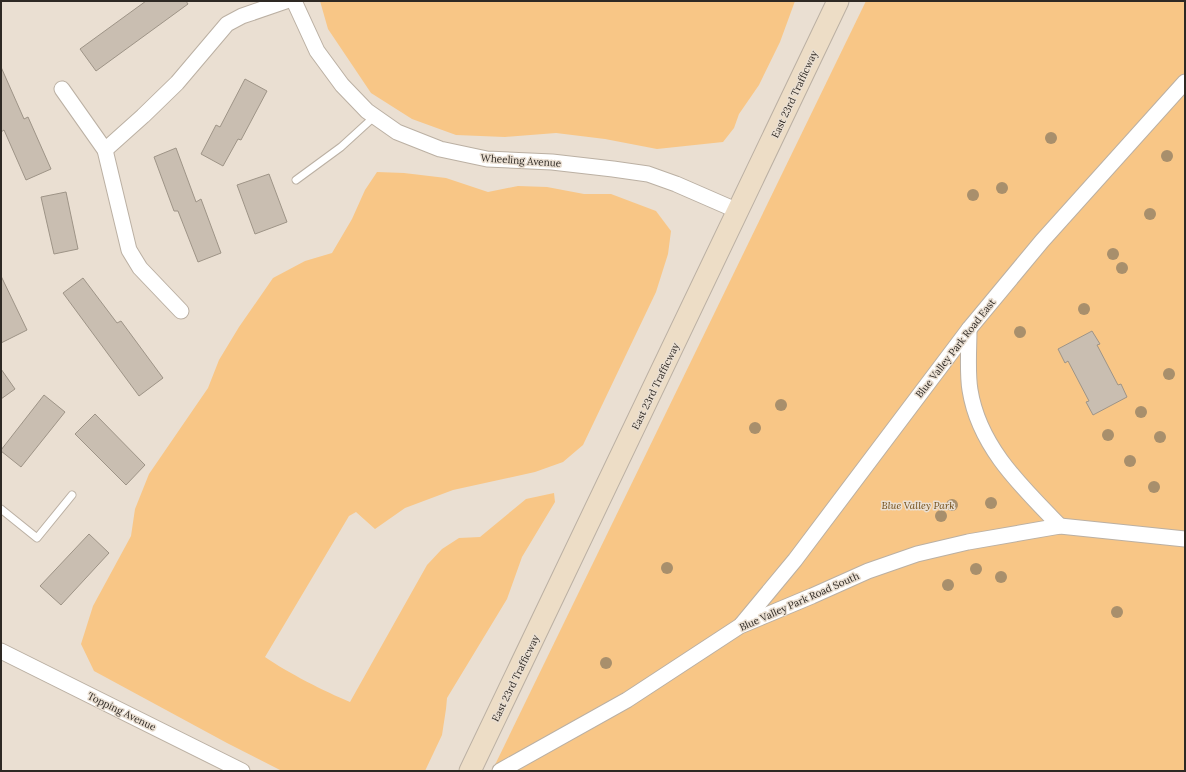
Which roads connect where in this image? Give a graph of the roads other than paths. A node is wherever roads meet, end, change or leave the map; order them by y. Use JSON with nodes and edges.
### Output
{"nodes":[{"id":1,"x":286,"y":1,"type":"edge"},
{"id":2,"x":294,"y":1,"type":"edge"},
{"id":3,"x":838,"y":1,"type":"edge"},
{"id":4,"x":1185,"y":82,"type":"edge"},
{"id":5,"x":62,"y":89,"type":"dead end"},
{"id":6,"x":375,"y":116,"type":"junction"},
{"id":7,"x":105,"y":150,"type":"junction"},
{"id":8,"x":296,"y":180,"type":"dead end"},
{"id":9,"x":738,"y":211,"type":"junction"},
{"id":10,"x":181,"y":311,"type":"dead end"},
{"id":11,"x":969,"y":329,"type":"junction"},
{"id":12,"x":72,"y":495,"type":"dead end"},
{"id":13,"x":1,"y":509,"type":"edge"},
{"id":14,"x":1060,"y":526,"type":"junction"},
{"id":15,"x":1185,"y":539,"type":"edge"},
{"id":16,"x":740,"y":626,"type":"junction"},
{"id":17,"x":1,"y":651,"type":"edge"},
{"id":18,"x":242,"y":771,"type":"edge"},
{"id":19,"x":470,"y":771,"type":"edge"},
{"id":20,"x":500,"y":771,"type":"edge"}],
"edges":[{"from":1,"to":7,"type":"street"},
{"from":2,"to":6,"type":"street","name":"Wheeling Avenue"},
{"from":3,"to":9,"type":"main road","name":"East 23rd Trafficway"},
{"from":4,"to":11,"type":"street","name":"Blue Valley Park Road East"},
{"from":5,"to":7,"type":"street"},
{"from":6,"to":8,"type":"lane"},
{"from":6,"to":9,"type":"street","name":"Wheeling Avenue"},
{"from":7,"to":10,"type":"street"},
{"from":9,"to":19,"type":"main road","name":"East 23rd Trafficway"},
{"from":11,"to":14,"type":"street"},
{"from":11,"to":16,"type":"street","name":"Blue Valley Park Road East"},
{"from":12,"to":13,"type":"lane"},
{"from":14,"to":15,"type":"street","name":"Blue Valley Park Road South"},
{"from":14,"to":16,"type":"street","name":"Blue Valley Park Road South"},
{"from":16,"to":20,"type":"street","name":"Blue Valley Park Road South"},
{"from":17,"to":18,"type":"street","name":"Topping Avenue"}]}
